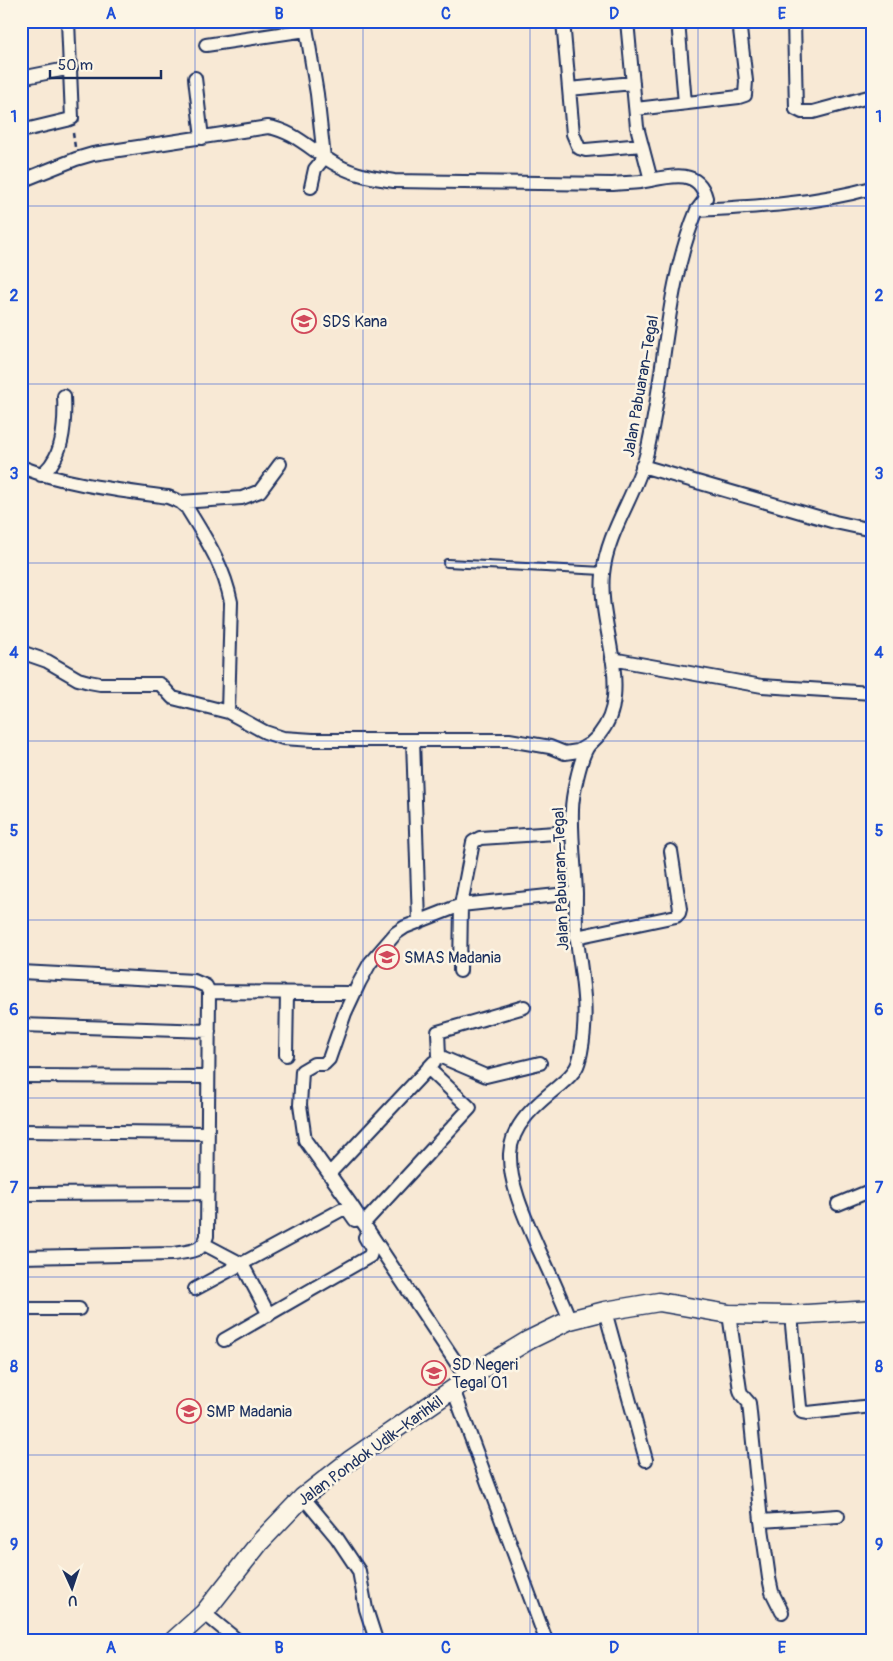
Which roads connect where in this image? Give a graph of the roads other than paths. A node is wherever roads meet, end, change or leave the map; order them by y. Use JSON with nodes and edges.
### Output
{"nodes":[{"id":1,"x":68,"y":21,"type":"edge"},
{"id":2,"x":563,"y":21,"type":"edge"},
{"id":3,"x":627,"y":21,"type":"edge"},
{"id":4,"x":678,"y":21,"type":"edge"},
{"id":5,"x":739,"y":21,"type":"edge"},
{"id":6,"x":794,"y":21,"type":"edge"},
{"id":7,"x":306,"y":26,"type":"edge"},
{"id":8,"x":206,"y":45,"type":"dead end"},
{"id":9,"x":71,"y":68,"type":"junction"},
{"id":10,"x":21,"y":78,"type":"edge"},
{"id":11,"x":195,"y":78,"type":"dead end"},
{"id":12,"x":633,"y":83,"type":"junction"},
{"id":13,"x":569,"y":89,"type":"junction"},
{"id":14,"x":872,"y":96,"type":"edge"},
{"id":15,"x":685,"y":103,"type":"junction"},
{"id":16,"x":636,"y":109,"type":"junction"},
{"id":17,"x":21,"y":131,"type":"edge"},
{"id":18,"x":202,"y":138,"type":"junction"},
{"id":19,"x":642,"y":144,"type":"junction"},
{"id":20,"x":324,"y":158,"type":"junction"},
{"id":21,"x":21,"y":180,"type":"edge"},
{"id":22,"x":651,"y":180,"type":"junction"},
{"id":23,"x":311,"y":187,"type":"dead end"},
{"id":24,"x":872,"y":188,"type":"edge"},
{"id":25,"x":697,"y":210,"type":"junction"},
{"id":26,"x":64,"y":396,"type":"dead end"},
{"id":27,"x":280,"y":464,"type":"dead end"},
{"id":28,"x":642,"y":466,"type":"junction"},
{"id":29,"x":21,"y":467,"type":"edge"},
{"id":30,"x":41,"y":474,"type":"junction"},
{"id":31,"x":180,"y":502,"type":"junction"},
{"id":32,"x":872,"y":530,"type":"edge"},
{"id":33,"x":447,"y":563,"type":"dead end"},
{"id":34,"x":603,"y":572,"type":"junction"},
{"id":35,"x":21,"y":652,"type":"edge"},
{"id":36,"x":612,"y":659,"type":"junction"},
{"id":37,"x":872,"y":693,"type":"edge"},
{"id":38,"x":228,"y":712,"type":"junction"},
{"id":39,"x":413,"y":740,"type":"junction"},
{"id":40,"x":588,"y":745,"type":"junction"},
{"id":41,"x":572,"y":832,"type":"junction"},
{"id":42,"x":671,"y":851,"type":"dead end"},
{"id":43,"x":576,"y":893,"type":"junction"},
{"id":44,"x":461,"y":905,"type":"junction"},
{"id":45,"x":419,"y":922,"type":"junction"},
{"id":46,"x":576,"y":937,"type":"junction"},
{"id":47,"x":460,"y":971,"type":"dead end"},
{"id":48,"x":21,"y":972,"type":"edge"},
{"id":49,"x":209,"y":992,"type":"junction"},
{"id":50,"x":287,"y":992,"type":"junction"},
{"id":51,"x":348,"y":993,"type":"dead end"},
{"id":52,"x":524,"y":1007,"type":"dead end"},
{"id":53,"x":21,"y":1025,"type":"edge"},
{"id":54,"x":209,"y":1031,"type":"junction"},
{"id":55,"x":286,"y":1055,"type":"dead end"},
{"id":56,"x":439,"y":1056,"type":"junction"},
{"id":57,"x":540,"y":1063,"type":"dead end"},
{"id":58,"x":428,"y":1068,"type":"junction"},
{"id":59,"x":21,"y":1076,"type":"edge"},
{"id":60,"x":208,"y":1077,"type":"junction"},
{"id":61,"x":21,"y":1131,"type":"edge"},
{"id":62,"x":208,"y":1133,"type":"junction"},
{"id":63,"x":329,"y":1174,"type":"junction"},
{"id":64,"x":872,"y":1190,"type":"edge"},
{"id":65,"x":207,"y":1193,"type":"junction"},
{"id":66,"x":21,"y":1194,"type":"edge"},
{"id":67,"x":838,"y":1204,"type":"dead end"},
{"id":68,"x":364,"y":1223,"type":"junction"},
{"id":69,"x":204,"y":1244,"type":"junction"},
{"id":70,"x":21,"y":1257,"type":"edge"},
{"id":71,"x":242,"y":1264,"type":"junction"},
{"id":72,"x":195,"y":1289,"type":"dead end"},
{"id":73,"x":21,"y":1309,"type":"edge"},
{"id":74,"x":79,"y":1309,"type":"dead end"},
{"id":75,"x":872,"y":1310,"type":"edge"},
{"id":76,"x":605,"y":1311,"type":"junction"},
{"id":77,"x":728,"y":1314,"type":"junction"},
{"id":78,"x":269,"y":1315,"type":"junction"},
{"id":79,"x":791,"y":1315,"type":"junction"},
{"id":80,"x":570,"y":1320,"type":"junction"},
{"id":81,"x":224,"y":1340,"type":"dead end"},
{"id":82,"x":467,"y":1379,"type":"junction"},
{"id":83,"x":453,"y":1389,"type":"junction"},
{"id":84,"x":872,"y":1406,"type":"edge"},
{"id":85,"x":646,"y":1460,"type":"dead end"},
{"id":86,"x":303,"y":1497,"type":"junction"},
{"id":87,"x":838,"y":1516,"type":"dead end"},
{"id":88,"x":761,"y":1521,"type":"junction"},
{"id":89,"x":782,"y":1612,"type":"dead end"},
{"id":90,"x":204,"y":1613,"type":"junction"},
{"id":91,"x":174,"y":1640,"type":"edge"},
{"id":92,"x":237,"y":1640,"type":"edge"},
{"id":93,"x":376,"y":1640,"type":"edge"},
{"id":94,"x":546,"y":1640,"type":"edge"}],
"edges":[{"from":1,"to":9,"type":"street"},
{"from":2,"to":13,"type":"street"},
{"from":3,"to":12,"type":"street"},
{"from":4,"to":15,"type":"street"},
{"from":5,"to":15,"type":"street"},
{"from":6,"to":14,"type":"street"},
{"from":7,"to":8,"type":"street"},
{"from":7,"to":20,"type":"street"},
{"from":9,"to":10,"type":"street"},
{"from":9,"to":17,"type":"street"},
{"from":11,"to":18,"type":"street"},
{"from":12,"to":13,"type":"street"},
{"from":12,"to":16,"type":"street"},
{"from":13,"to":19,"type":"street"},
{"from":15,"to":16,"type":"street"},
{"from":16,"to":19,"type":"street"},
{"from":18,"to":20,"type":"street"},
{"from":18,"to":21,"type":"street"},
{"from":19,"to":22,"type":"street"},
{"from":20,"to":22,"type":"street"},
{"from":20,"to":23,"type":"street"},
{"from":22,"to":25,"type":"street","name":"Jalan Pabuaran–Tegal"},
{"from":24,"to":25,"type":"street"},
{"from":25,"to":28,"type":"street","name":"Jalan Pabuaran–Tegal"},
{"from":26,"to":30,"type":"street"},
{"from":27,"to":31,"type":"street"},
{"from":28,"to":32,"type":"street"},
{"from":28,"to":34,"type":"street","name":"Jalan Pabuaran–Tegal"},
{"from":29,"to":30,"type":"street"},
{"from":30,"to":31,"type":"street"},
{"from":31,"to":38,"type":"street"},
{"from":33,"to":34,"type":"lane"},
{"from":34,"to":36,"type":"street","name":"Jalan Pabuaran–Tegal"},
{"from":35,"to":38,"type":"street"},
{"from":36,"to":37,"type":"street"},
{"from":36,"to":40,"type":"street","name":"Jalan Pabuaran–Tegal"},
{"from":38,"to":39,"type":"street"},
{"from":39,"to":40,"type":"street"},
{"from":39,"to":45,"type":"street"},
{"from":40,"to":41,"type":"street","name":"Jalan Pabuaran–Tegal"},
{"from":41,"to":43,"type":"street","name":"Jalan Pabuaran–Tegal"},
{"from":41,"to":44,"type":"street"},
{"from":42,"to":46,"type":"street"},
{"from":43,"to":44,"type":"street"},
{"from":43,"to":46,"type":"street","name":"Jalan Pabuaran–Tegal"},
{"from":44,"to":45,"type":"street"},
{"from":44,"to":47,"type":"street"},
{"from":45,"to":63,"type":"street"},
{"from":46,"to":80,"type":"street","name":"Jalan Pabuaran–Tegal"},
{"from":48,"to":49,"type":"street"},
{"from":49,"to":50,"type":"street"},
{"from":49,"to":54,"type":"street"},
{"from":50,"to":51,"type":"street"},
{"from":50,"to":55,"type":"street"},
{"from":52,"to":56,"type":"street"},
{"from":53,"to":54,"type":"street"},
{"from":54,"to":60,"type":"street"},
{"from":56,"to":57,"type":"street"},
{"from":56,"to":58,"type":"street"},
{"from":58,"to":63,"type":"street"},
{"from":58,"to":68,"type":"street"},
{"from":59,"to":60,"type":"street"},
{"from":60,"to":62,"type":"street"},
{"from":61,"to":62,"type":"street"},
{"from":62,"to":65,"type":"street"},
{"from":63,"to":68,"type":"street"},
{"from":64,"to":67,"type":"street"},
{"from":65,"to":66,"type":"street"},
{"from":65,"to":69,"type":"street"},
{"from":68,"to":82,"type":"street"},
{"from":69,"to":70,"type":"street"},
{"from":69,"to":71,"type":"street"},
{"from":71,"to":72,"type":"street"},
{"from":71,"to":78,"type":"street"},
{"from":71,"to":78,"type":"street"},
{"from":73,"to":74,"type":"street"},
{"from":75,"to":79,"type":"street","name":"Jalan Pondok Udik–Karihkil"},
{"from":76,"to":77,"type":"street","name":"Jalan Pondok Udik–Karihkil"},
{"from":76,"to":80,"type":"street","name":"Jalan Pondok Udik–Karihkil"},
{"from":76,"to":85,"type":"street"},
{"from":77,"to":79,"type":"street","name":"Jalan Pondok Udik–Karihkil"},
{"from":77,"to":88,"type":"street"},
{"from":78,"to":81,"type":"street"},
{"from":79,"to":84,"type":"street"},
{"from":80,"to":82,"type":"street","name":"Jalan Pondok Udik–Karihkil"},
{"from":82,"to":83,"type":"street","name":"Jalan Pondok Udik–Karihkil"},
{"from":83,"to":86,"type":"street","name":"Jalan Pondok Udik–Karihkil"},
{"from":83,"to":94,"type":"street"},
{"from":86,"to":90,"type":"street","name":"Jalan Pondok Udik–Karihkil"},
{"from":86,"to":93,"type":"street"},
{"from":87,"to":88,"type":"street"},
{"from":88,"to":89,"type":"street"},
{"from":90,"to":91,"type":"street","name":"Jalan Pondok Udik–Karihkil"},
{"from":90,"to":92,"type":"street"}]}
